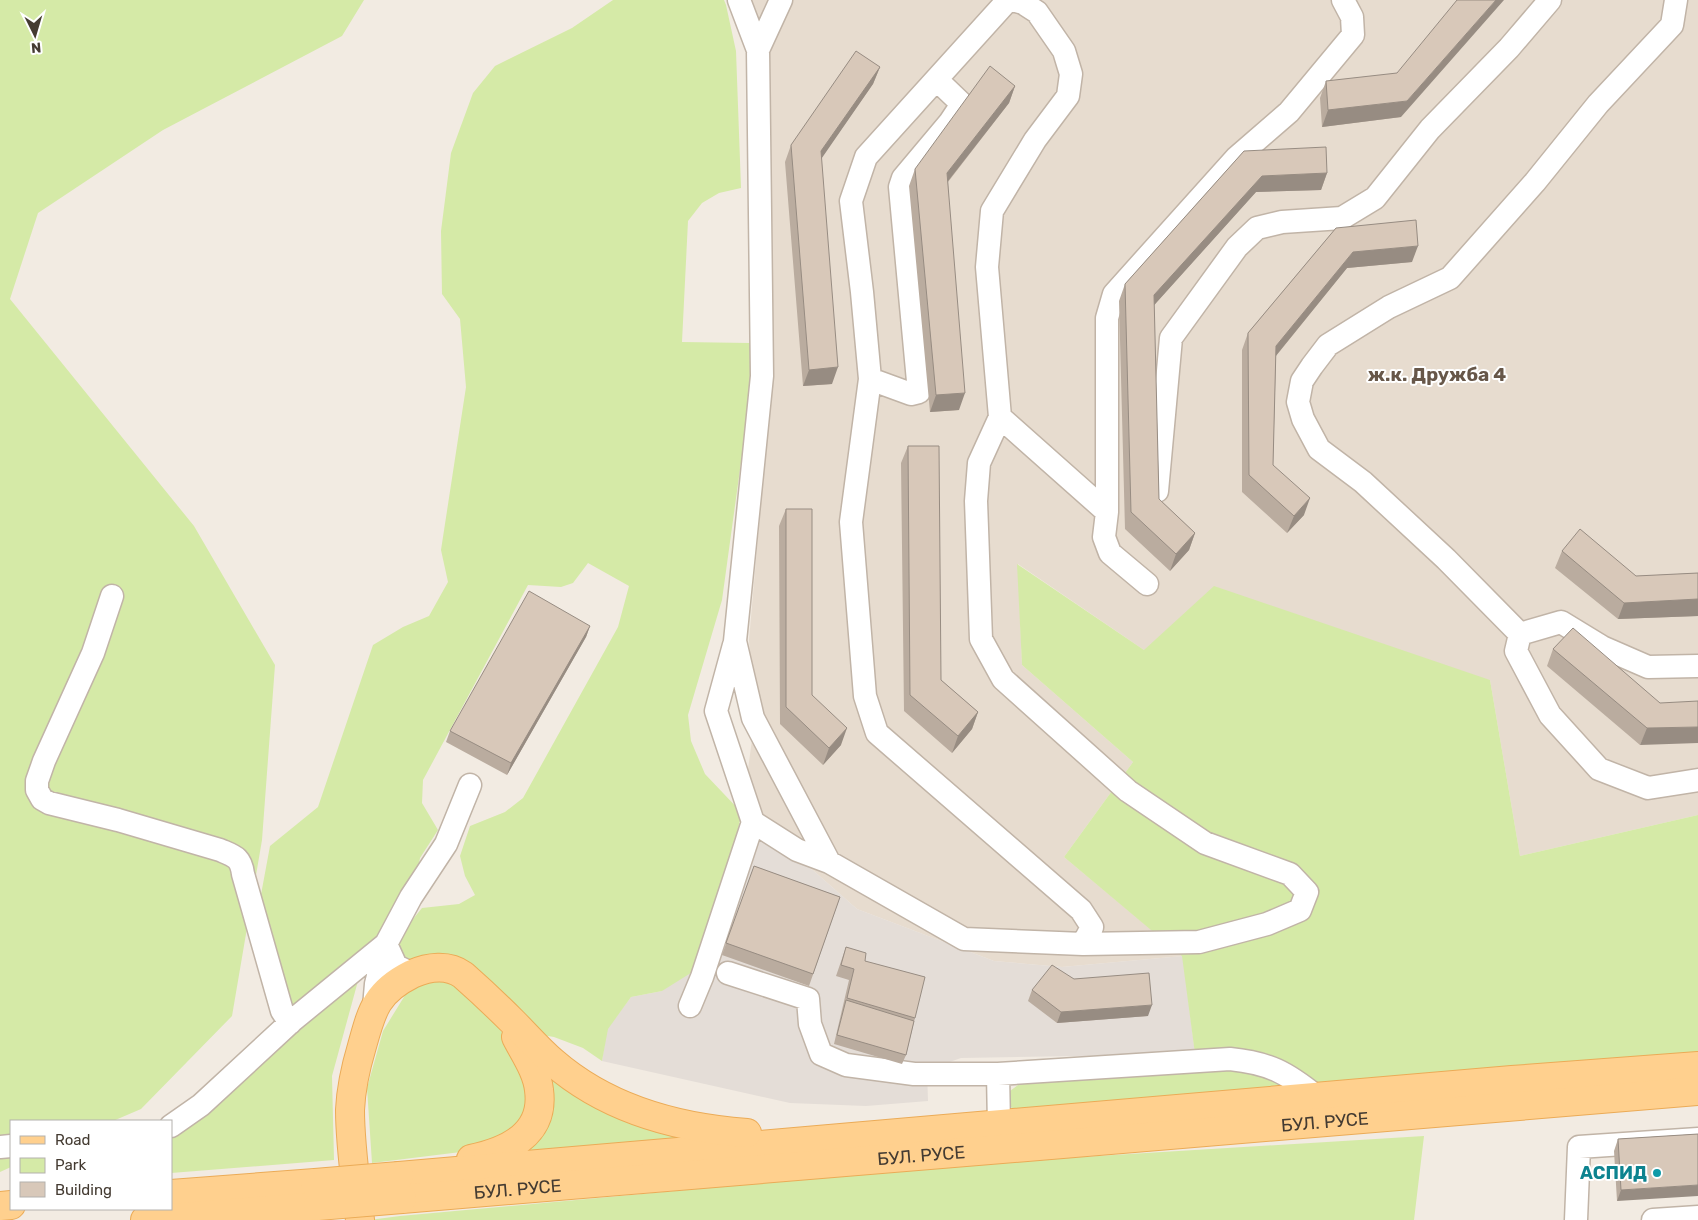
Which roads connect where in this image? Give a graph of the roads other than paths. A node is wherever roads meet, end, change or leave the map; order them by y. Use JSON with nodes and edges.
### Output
{"nodes":[{"id":1,"x":739,"y":0,"type":"edge"},
{"id":2,"x":781,"y":0,"type":"edge"},
{"id":3,"x":1008,"y":0,"type":"edge"},
{"id":4,"x":1012,"y":0,"type":"edge"},
{"id":5,"x":1343,"y":0,"type":"edge"},
{"id":6,"x":1550,"y":0,"type":"edge"},
{"id":7,"x":1676,"y":0,"type":"edge"},
{"id":8,"x":758,"y":50,"type":"junction"},
{"id":9,"x":937,"y":80,"type":"junction"},
{"id":10,"x":870,"y":379,"type":"junction"},
{"id":11,"x":1000,"y":417,"type":"junction"},
{"id":12,"x":1158,"y":491,"type":"edge"},
{"id":13,"x":1107,"y":512,"type":"junction"},
{"id":14,"x":1147,"y":584,"type":"dead end"},
{"id":15,"x":112,"y":596,"type":"dead end"},
{"id":16,"x":1520,"y":634,"type":"junction"},
{"id":17,"x":735,"y":641,"type":"junction"},
{"id":18,"x":1698,"y":666,"type":"edge"},
{"id":19,"x":1698,"y":780,"type":"edge"},
{"id":20,"x":470,"y":785,"type":"dead end"},
{"id":21,"x":753,"y":822,"type":"junction"},
{"id":22,"x":829,"y":862,"type":"junction"},
{"id":23,"x":386,"y":944,"type":"junction"},
{"id":24,"x":1083,"y":944,"type":"junction"},
{"id":25,"x":728,"y":973,"type":"dead end"},
{"id":26,"x":413,"y":974,"type":"junction"},
{"id":27,"x":684,"y":1000,"type":"dead end"},
{"id":28,"x":374,"y":1007,"type":"junction"},
{"id":29,"x":500,"y":1009,"type":"junction"},
{"id":30,"x":290,"y":1023,"type":"junction"},
{"id":31,"x":1698,"y":1066,"type":"edge"},
{"id":32,"x":998,"y":1074,"type":"junction"},
{"id":33,"x":1698,"y":1091,"type":"edge"},
{"id":34,"x":1317,"y":1097,"type":"junction"},
{"id":35,"x":172,"y":1125,"type":"edge"},
{"id":36,"x":999,"y":1125,"type":"junction"},
{"id":37,"x":833,"y":1138,"type":"junction"},
{"id":38,"x":1698,"y":1139,"type":"edge"},
{"id":39,"x":401,"y":1187,"type":"junction"},
{"id":40,"x":172,"y":1194,"type":"edge"},
{"id":41,"x":316,"y":1195,"type":"junction"},
{"id":42,"x":1698,"y":1217,"type":"edge"},
{"id":43,"x":145,"y":1220,"type":"edge"},
{"id":44,"x":220,"y":1220,"type":"edge"},
{"id":45,"x":360,"y":1220,"type":"edge"},
{"id":46,"x":1576,"y":1220,"type":"edge"},
{"id":47,"x":1653,"y":1220,"type":"edge"}],
"edges":[{"from":1,"to":8,"type":"street"},
{"from":2,"to":8,"type":"street"},
{"from":3,"to":9,"type":"street"},
{"from":4,"to":11,"type":"street"},
{"from":5,"to":13,"type":"street"},
{"from":6,"to":12,"type":"street"},
{"from":7,"to":16,"type":"street"},
{"from":8,"to":17,"type":"street"},
{"from":9,"to":10,"type":"street"},
{"from":9,"to":10,"type":"street"},
{"from":10,"to":24,"type":"street"},
{"from":11,"to":13,"type":"street"},
{"from":11,"to":24,"type":"street"},
{"from":13,"to":14,"type":"street"},
{"from":15,"to":30,"type":"street"},
{"from":16,"to":18,"type":"street"},
{"from":16,"to":19,"type":"street"},
{"from":17,"to":21,"type":"street"},
{"from":17,"to":22,"type":"street"},
{"from":20,"to":23,"type":"street"},
{"from":21,"to":22,"type":"street"},
{"from":21,"to":27,"type":"street"},
{"from":22,"to":24,"type":"street"},
{"from":23,"to":26,"type":"street"},
{"from":23,"to":28,"type":"street"},
{"from":23,"to":30,"type":"street"},
{"from":25,"to":32,"type":"street"},
{"from":26,"to":28,"type":"main road"},
{"from":26,"to":29,"type":"main road"},
{"from":28,"to":45,"type":"main road"},
{"from":29,"to":37,"type":"main road"},
{"from":29,"to":39,"type":"main road"},
{"from":30,"to":35,"type":"street"},
{"from":31,"to":34,"type":"main road","name":"БУЛ. РУСЕ"},
{"from":32,"to":34,"type":"street"},
{"from":32,"to":36,"type":"street"},
{"from":33,"to":39,"type":"main road","name":"БУЛ. РУСЕ"},
{"from":34,"to":36,"type":"main road","name":"БУЛ. РУСЕ"},
{"from":36,"to":37,"type":"main road","name":"БУЛ. РУСЕ"},
{"from":37,"to":39,"type":"main road","name":"БУЛ. РУСЕ"},
{"from":38,"to":46,"type":"street"},
{"from":39,"to":41,"type":"main road","name":"БУЛ. РУСЕ","bridge":true},
{"from":40,"to":41,"type":"main road","name":"БУЛ. РУСЕ"},
{"from":41,"to":43,"type":"main road","name":"БУЛ. РУСЕ"},
{"from":41,"to":44,"type":"main road"},
{"from":42,"to":47,"type":"street"}]}
